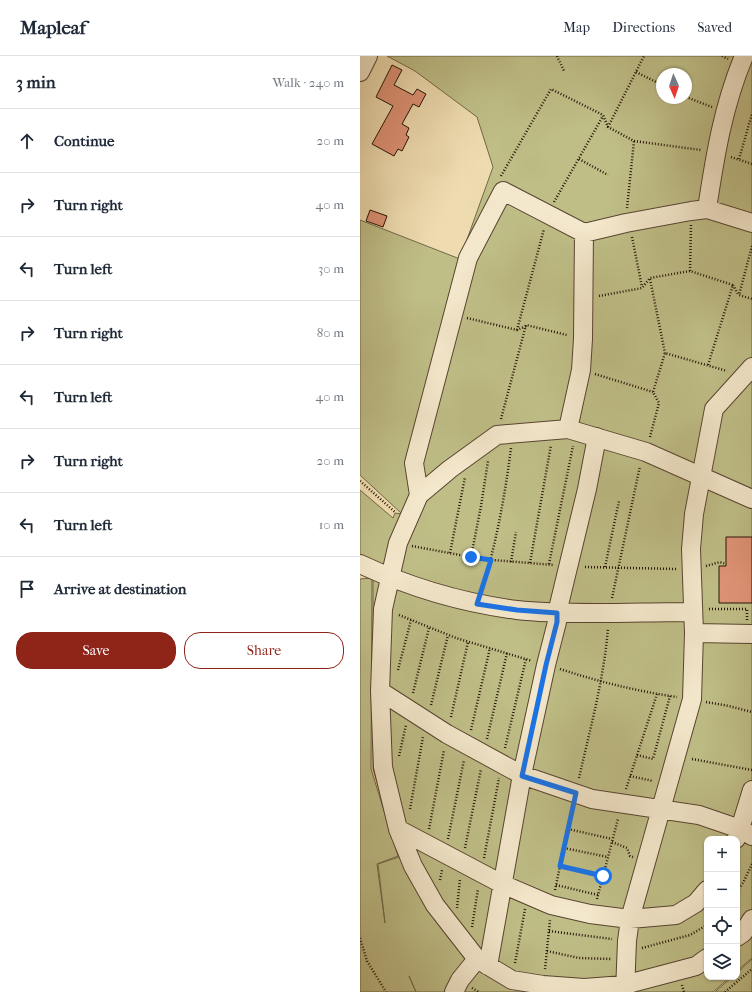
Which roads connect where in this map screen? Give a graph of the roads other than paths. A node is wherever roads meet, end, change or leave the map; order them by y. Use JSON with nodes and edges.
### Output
{"nodes":[{"id":1,"x":368,"y":56,"type":"edge"},
{"id":2,"x":744,"y":56,"type":"edge"},
{"id":3,"x":360,"y":72,"type":"edge"},
{"id":4,"x":699,"y":210,"type":"junction"},
{"id":5,"x":752,"y":223,"type":"edge"},
{"id":6,"x":584,"y":232,"type":"junction"},
{"id":7,"x":748,"y":372,"type":"edge"},
{"id":8,"x":566,"y":430,"type":"junction"},
{"id":9,"x":597,"y":437,"type":"junction"},
{"id":10,"x":700,"y":477,"type":"junction"},
{"id":11,"x":419,"y":495,"type":"junction"},
{"id":12,"x":752,"y":499,"type":"edge"},
{"id":13,"x":360,"y":564,"type":"edge"},
{"id":14,"x":390,"y":578,"type":"junction"},
{"id":15,"x":692,"y":611,"type":"junction"},
{"id":16,"x":557,"y":613,"type":"junction"},
{"id":17,"x":694,"y":634,"type":"junction"},
{"id":18,"x":749,"y":634,"type":"edge"},
{"id":19,"x":385,"y":695,"type":"junction"},
{"id":20,"x":522,"y":776,"type":"junction"},
{"id":21,"x":752,"y":790,"type":"edge"},
{"id":22,"x":661,"y":809,"type":"junction"},
{"id":23,"x":402,"y":831,"type":"junction"},
{"id":24,"x":743,"y":835,"type":"edge"},
{"id":25,"x":502,"y":884,"type":"junction"},
{"id":26,"x":704,"y":894,"type":"edge"},
{"id":27,"x":752,"y":918,"type":"edge"},
{"id":28,"x":630,"y":919,"type":"junction"},
{"id":29,"x":740,"y":935,"type":"edge"},
{"id":30,"x":478,"y":958,"type":"junction"},
{"id":31,"x":704,"y":960,"type":"edge"},
{"id":32,"x":624,"y":988,"type":"edge"},
{"id":33,"x":454,"y":992,"type":"edge"}],
"edges":[{"from":1,"to":3,"type":"street"},
{"from":2,"to":4,"type":"street"},
{"from":4,"to":5,"type":"street"},
{"from":4,"to":6,"type":"street"},
{"from":6,"to":8,"type":"street"},
{"from":6,"to":11,"type":"street"},
{"from":7,"to":10,"type":"street"},
{"from":8,"to":9,"type":"street"},
{"from":8,"to":11,"type":"street"},
{"from":9,"to":10,"type":"street"},
{"from":9,"to":16,"type":"street"},
{"from":10,"to":12,"type":"street"},
{"from":10,"to":15,"type":"street"},
{"from":11,"to":14,"type":"street"},
{"from":13,"to":14,"type":"street"},
{"from":14,"to":16,"type":"street"},
{"from":14,"to":19,"type":"street"},
{"from":15,"to":16,"type":"street"},
{"from":15,"to":17,"type":"street"},
{"from":16,"to":20,"type":"street"},
{"from":17,"to":18,"type":"street"},
{"from":17,"to":22,"type":"street"},
{"from":19,"to":20,"type":"street"},
{"from":19,"to":23,"type":"street"},
{"from":20,"to":22,"type":"street"},
{"from":20,"to":25,"type":"street"},
{"from":21,"to":24,"type":"street"},
{"from":22,"to":24,"type":"street"},
{"from":22,"to":28,"type":"street"},
{"from":23,"to":25,"type":"street"},
{"from":23,"to":30,"type":"street"},
{"from":25,"to":28,"type":"street"},
{"from":25,"to":30,"type":"street"},
{"from":26,"to":28,"type":"street"},
{"from":27,"to":29,"type":"street"},
{"from":28,"to":32,"type":"street"},
{"from":30,"to":32,"type":"street"},
{"from":30,"to":33,"type":"street"},
{"from":31,"to":32,"type":"street"}]}
